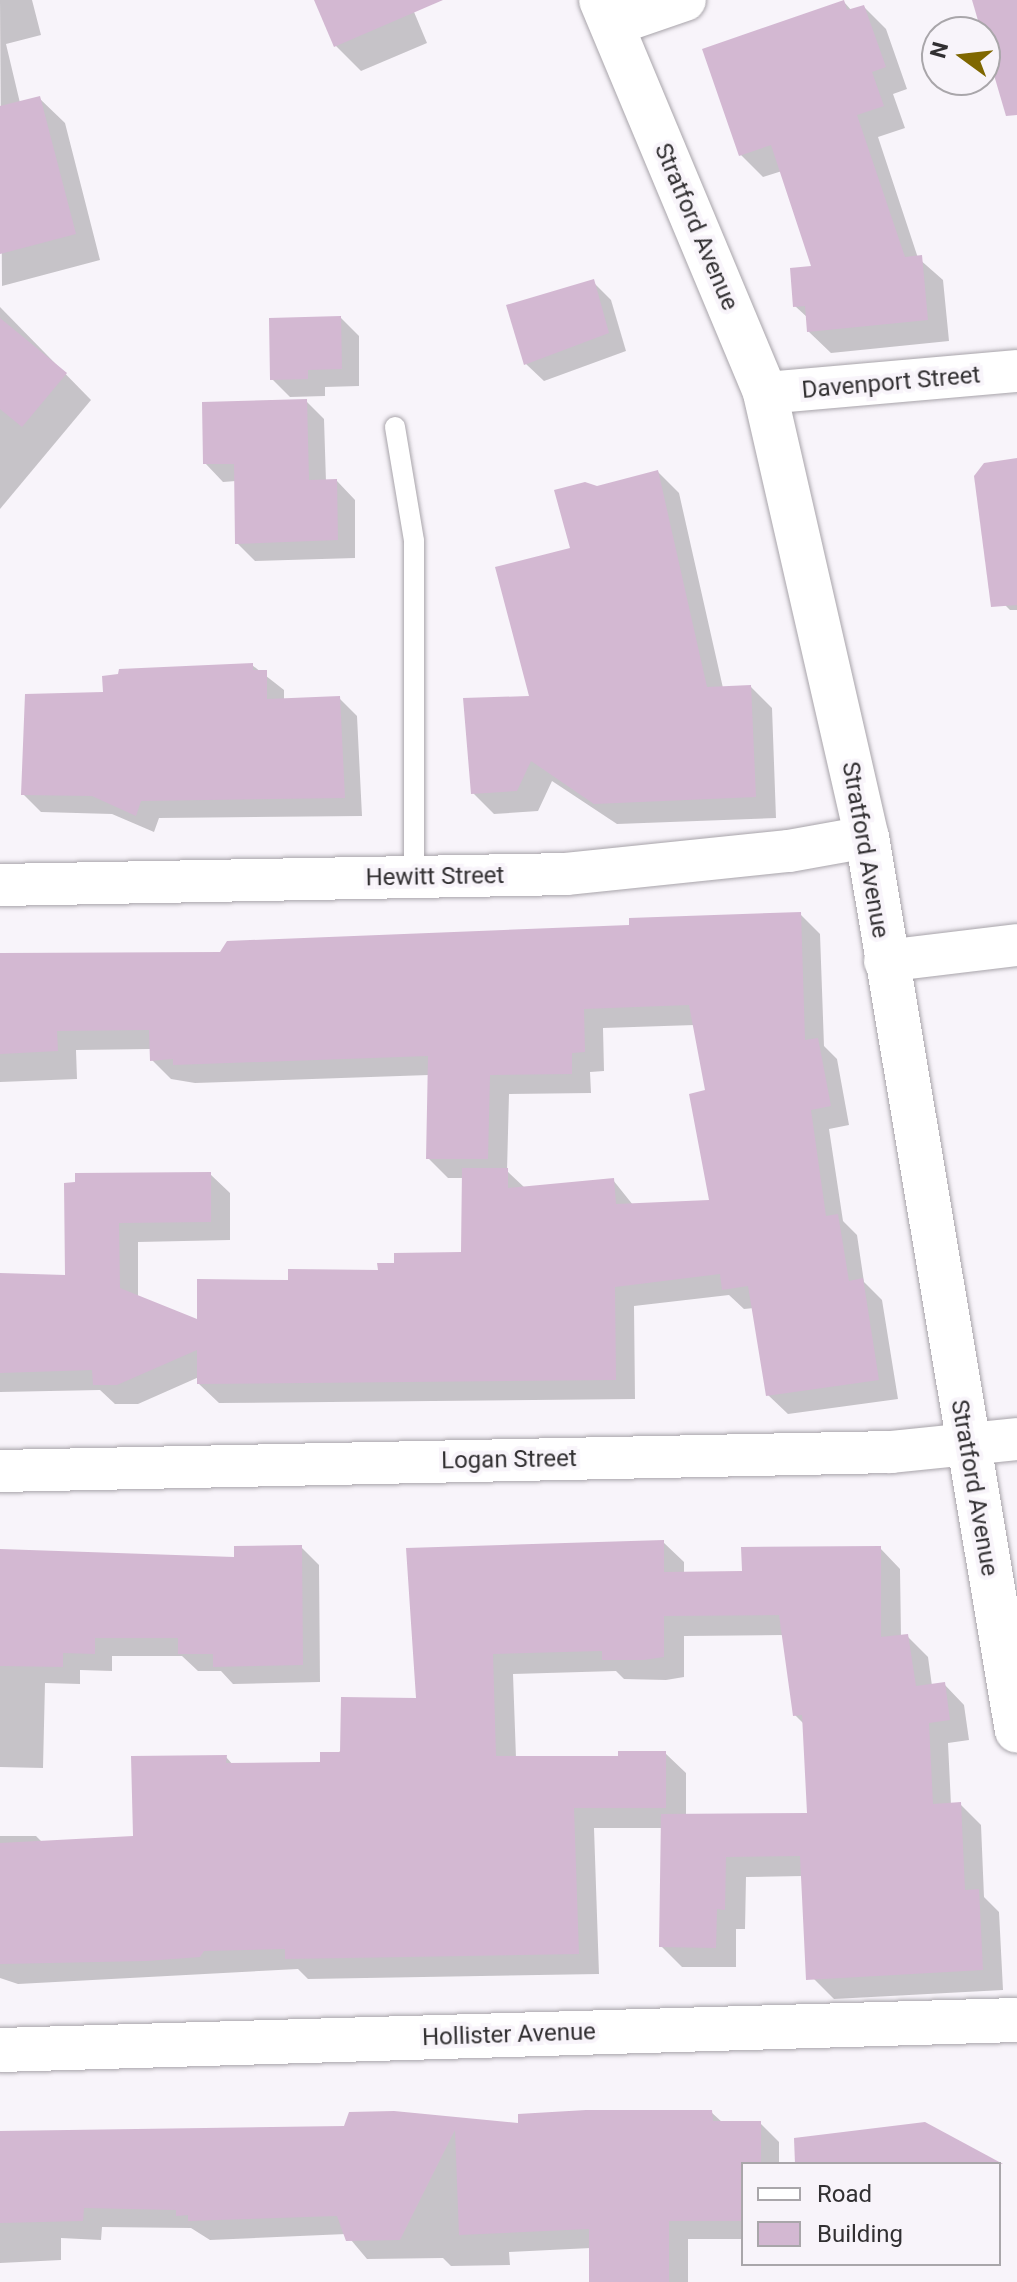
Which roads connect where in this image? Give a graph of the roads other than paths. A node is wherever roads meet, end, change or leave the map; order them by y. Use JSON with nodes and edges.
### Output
{"nodes":[{"id":1,"x":685,"y":0,"type":"edge"},
{"id":2,"x":606,"y":12,"type":"edge"},
{"id":3,"x":1017,"y":371,"type":"edge"},
{"id":4,"x":765,"y":393,"type":"junction"},
{"id":5,"x":395,"y":427,"type":"dead end"},
{"id":6,"x":867,"y":837,"type":"junction"},
{"id":7,"x":414,"y":877,"type":"junction"},
{"id":8,"x":0,"y":885,"type":"edge"},
{"id":9,"x":1017,"y":945,"type":"edge"},
{"id":10,"x":885,"y":961,"type":"junction"},
{"id":11,"x":1017,"y":1439,"type":"edge"},
{"id":12,"x":966,"y":1445,"type":"junction"},
{"id":13,"x":0,"y":1471,"type":"edge"},
{"id":14,"x":1017,"y":1731,"type":"edge"},
{"id":15,"x":1017,"y":2020,"type":"edge"},
{"id":16,"x":0,"y":2050,"type":"edge"}],
"edges":[{"from":1,"to":2,"type":"street"},
{"from":2,"to":4,"type":"main road","name":"Stratford Avenue"},
{"from":3,"to":4,"type":"street","name":"Davenport Street"},
{"from":4,"to":6,"type":"main road","name":"Stratford Avenue"},
{"from":5,"to":7,"type":"lane"},
{"from":6,"to":7,"type":"street","name":"Hewitt Street"},
{"from":6,"to":10,"type":"main road","name":"Stratford Avenue"},
{"from":7,"to":8,"type":"street","name":"Hewitt Street"},
{"from":9,"to":10,"type":"street"},
{"from":10,"to":12,"type":"main road","name":"Stratford Avenue"},
{"from":11,"to":12,"type":"street","name":"Logan Street"},
{"from":12,"to":13,"type":"street","name":"Logan Street"},
{"from":12,"to":14,"type":"main road","name":"Stratford Avenue"},
{"from":15,"to":16,"type":"main road","name":"Hollister Avenue"}]}
